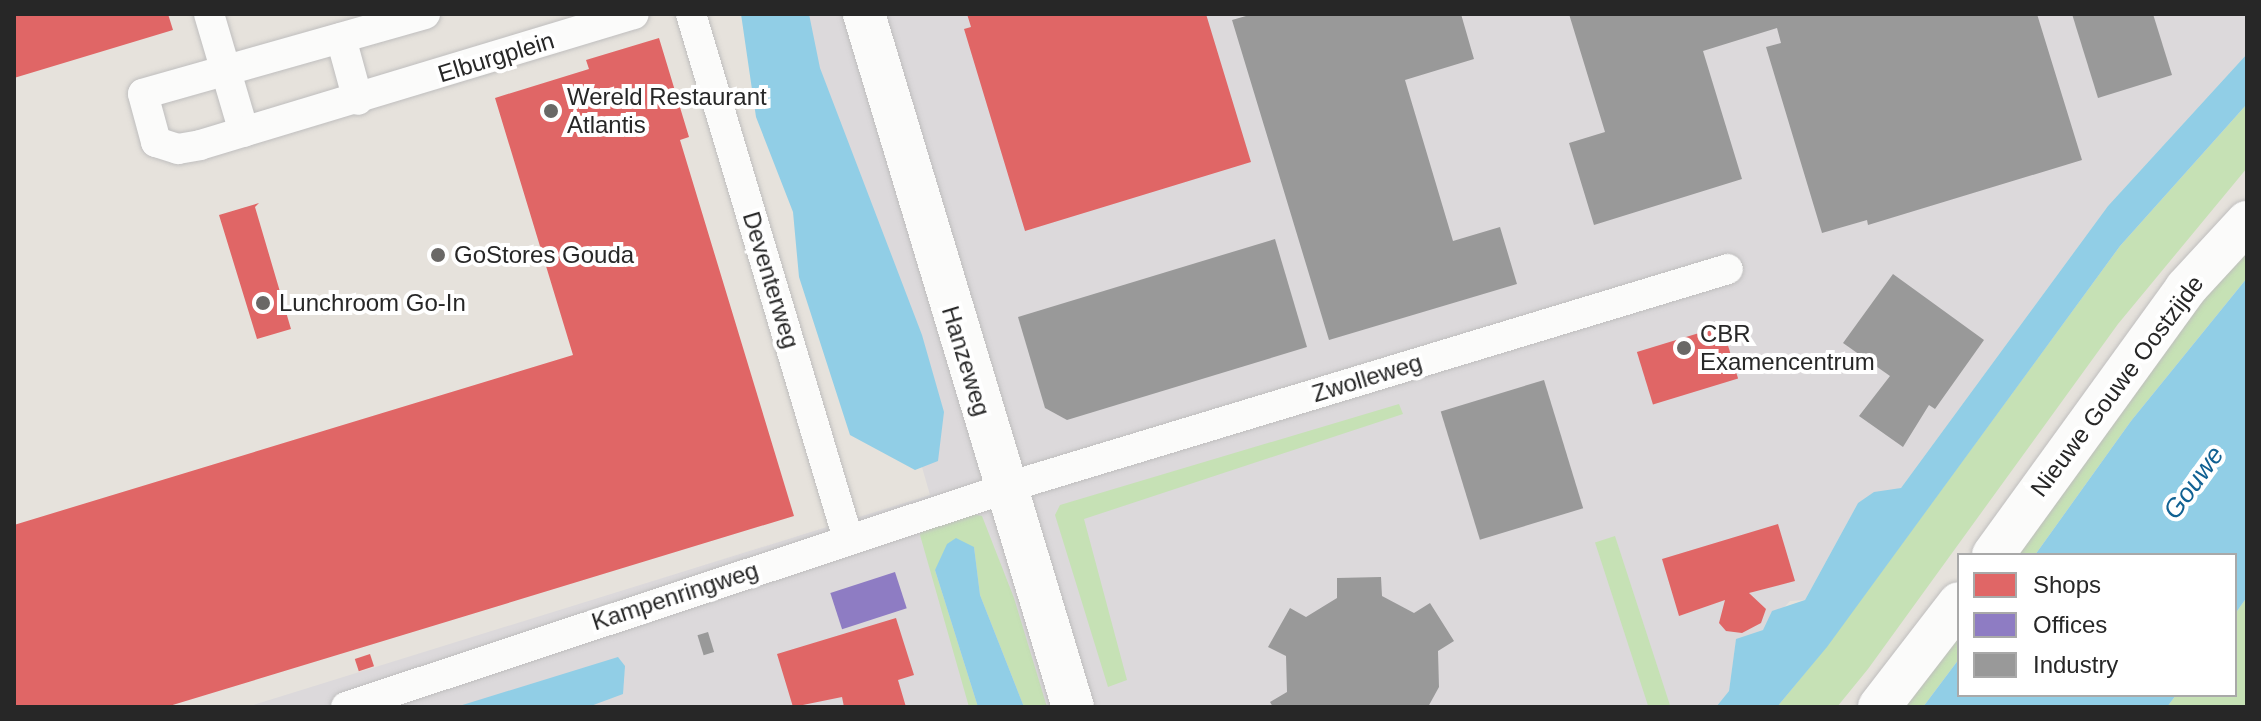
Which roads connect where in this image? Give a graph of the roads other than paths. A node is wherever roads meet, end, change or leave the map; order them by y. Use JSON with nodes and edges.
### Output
{"nodes":[{"id":1,"x":209,"y":14,"type":"edge"},
{"id":2,"x":425,"y":14,"type":"edge"},
{"id":3,"x":634,"y":14,"type":"edge"},
{"id":4,"x":864,"y":14,"type":"edge"},
{"id":5,"x":688,"y":16,"type":"edge"},
{"id":6,"x":341,"y":38,"type":"junction"},
{"id":7,"x":226,"y":71,"type":"junction"},
{"id":8,"x":358,"y":100,"type":"junction"},
{"id":9,"x":244,"y":132,"type":"junction"},
{"id":10,"x":2247,"y":222,"type":"edge"},
{"id":11,"x":1728,"y":269,"type":"dead end"},
{"id":12,"x":1006,"y":488,"type":"junction"},
{"id":13,"x":848,"y":539,"type":"junction"},
{"id":14,"x":1994,"y":553,"type":"edge"},
{"id":15,"x":1957,"y":606,"type":"edge"},
{"id":16,"x":346,"y":707,"type":"edge"},
{"id":17,"x":1073,"y":707,"type":"edge"},
{"id":18,"x":1879,"y":707,"type":"edge"}],
"edges":[{"from":1,"to":7,"type":"street"},
{"from":2,"to":6,"type":"street","name":"Elburgplein"},
{"from":3,"to":8,"type":"street","name":"Elburgplein"},
{"from":4,"to":12,"type":"street","name":"Hanzeweg"},
{"from":5,"to":13,"type":"street","name":"Deventerweg"},
{"from":6,"to":7,"type":"street","name":"Elburgplein"},
{"from":6,"to":8,"type":"street"},
{"from":7,"to":9,"type":"street"},
{"from":7,"to":9,"type":"street","name":"Elburgplein"},
{"from":8,"to":9,"type":"street","name":"Elburgplein"},
{"from":10,"to":14,"type":"street","name":"Nieuwe Gouwe Oostzijde"},
{"from":11,"to":12,"type":"street","name":"Zwolleweg"},
{"from":12,"to":13,"type":"street","name":"Kampenringweg"},
{"from":12,"to":17,"type":"street","name":"Hanzeweg"},
{"from":13,"to":16,"type":"street","name":"Kampenringweg"},
{"from":15,"to":18,"type":"street"}]}
